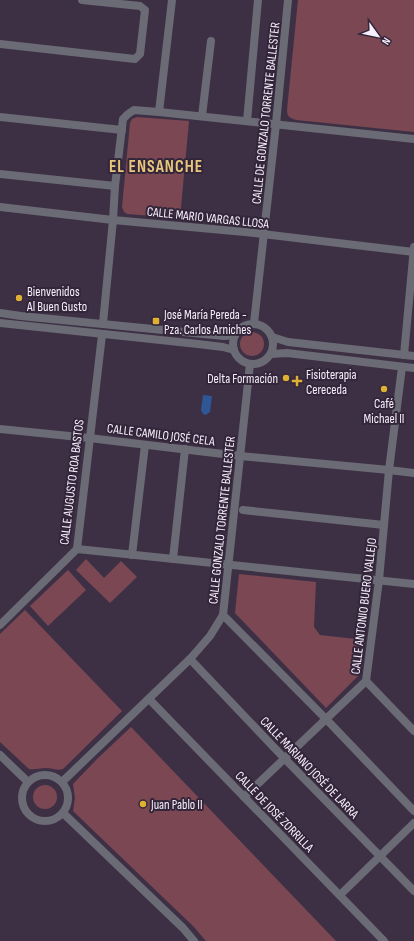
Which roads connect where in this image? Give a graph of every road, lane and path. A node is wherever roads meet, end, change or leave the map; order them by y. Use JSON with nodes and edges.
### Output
{"nodes":[{"id":1,"x":82,"y":0,"type":"edge"},
{"id":2,"x":172,"y":0,"type":"edge"},
{"id":3,"x":258,"y":0,"type":"edge"},
{"id":4,"x":288,"y":0,"type":"edge"},
{"id":5,"x":211,"y":41,"type":"dead end"},
{"id":6,"x":0,"y":44,"type":"edge"},
{"id":7,"x":159,"y":112,"type":"junction"},
{"id":8,"x":202,"y":116,"type":"junction"},
{"id":9,"x":0,"y":117,"type":"edge"},
{"id":10,"x":247,"y":121,"type":"junction"},
{"id":11,"x":276,"y":124,"type":"junction"},
{"id":12,"x":122,"y":130,"type":"junction"},
{"id":13,"x":414,"y":139,"type":"edge"},
{"id":14,"x":0,"y":174,"type":"edge"},
{"id":15,"x":115,"y":186,"type":"junction"},
{"id":16,"x":0,"y":207,"type":"edge"},
{"id":17,"x":113,"y":220,"type":"junction"},
{"id":18,"x":264,"y":235,"type":"junction"},
{"id":19,"x":414,"y":250,"type":"edge"},
{"id":20,"x":0,"y":313,"type":"edge"},
{"id":21,"x":0,"y":323,"type":"edge"},
{"id":22,"x":102,"y":323,"type":"junction"},
{"id":23,"x":254,"y":324,"type":"junction"},
{"id":24,"x":102,"y":335,"type":"junction"},
{"id":25,"x":235,"y":335,"type":"junction"},
{"id":26,"x":272,"y":337,"type":"junction"},
{"id":27,"x":234,"y":350,"type":"junction"},
{"id":28,"x":271,"y":354,"type":"junction"},
{"id":29,"x":404,"y":355,"type":"junction"},
{"id":30,"x":414,"y":356,"type":"edge"},
{"id":31,"x":250,"y":364,"type":"junction"},
{"id":32,"x":402,"y":367,"type":"junction"},
{"id":33,"x":414,"y":368,"type":"edge"},
{"id":34,"x":0,"y":429,"type":"edge"},
{"id":35,"x":89,"y":438,"type":"junction"},
{"id":36,"x":145,"y":445,"type":"junction"},
{"id":37,"x":185,"y":450,"type":"junction"},
{"id":38,"x":240,"y":456,"type":"junction"},
{"id":39,"x":389,"y":470,"type":"junction"},
{"id":40,"x":414,"y":473,"type":"edge"},
{"id":41,"x":243,"y":510,"type":"dead end"},
{"id":42,"x":384,"y":525,"type":"junction"},
{"id":43,"x":77,"y":549,"type":"junction"},
{"id":44,"x":132,"y":555,"type":"junction"},
{"id":45,"x":173,"y":560,"type":"junction"},
{"id":46,"x":228,"y":565,"type":"junction"},
{"id":47,"x":379,"y":580,"type":"junction"},
{"id":48,"x":414,"y":584,"type":"edge"},
{"id":49,"x":223,"y":615,"type":"junction"},
{"id":50,"x":0,"y":625,"type":"edge"},
{"id":51,"x":190,"y":659,"type":"junction"},
{"id":52,"x":366,"y":681,"type":"junction"},
{"id":53,"x":148,"y":699,"type":"junction"},
{"id":54,"x":326,"y":719,"type":"junction"},
{"id":55,"x":414,"y":731,"type":"edge"},
{"id":56,"x":0,"y":755,"type":"edge"},
{"id":57,"x":285,"y":759,"type":"junction"},
{"id":58,"x":28,"y":782,"type":"junction"},
{"id":59,"x":62,"y":782,"type":"junction"},
{"id":60,"x":244,"y":797,"type":"junction"},
{"id":61,"x":414,"y":811,"type":"edge"},
{"id":62,"x":63,"y":813,"type":"junction"},
{"id":63,"x":414,"y":823,"type":"edge"},
{"id":64,"x":381,"y":856,"type":"junction"},
{"id":65,"x":414,"y":891,"type":"edge"},
{"id":66,"x":340,"y":895,"type":"junction"},
{"id":67,"x":194,"y":941,"type":"edge"},
{"id":68,"x":384,"y":941,"type":"edge"}],
"edges":[{"from":1,"to":6,"type":"street"},
{"from":2,"to":7,"type":"street"},
{"from":3,"to":10,"type":"street"},
{"from":4,"to":11,"type":"street","name":"CALLE DE GONZALO TORRENTE BALLESTER"},
{"from":5,"to":8,"type":"street"},
{"from":7,"to":8,"type":"street"},
{"from":7,"to":12,"type":"street"},
{"from":8,"to":10,"type":"street"},
{"from":9,"to":12,"type":"street"},
{"from":10,"to":11,"type":"street"},
{"from":11,"to":13,"type":"street"},
{"from":11,"to":18,"type":"street","name":"CALLE DE GONZALO TORRENTE BALLESTER"},
{"from":12,"to":15,"type":"street"},
{"from":14,"to":15,"type":"street"},
{"from":15,"to":17,"type":"street"},
{"from":16,"to":17,"type":"street","name":"CALLE MARIO VARGAS LLOSA"},
{"from":17,"to":18,"type":"street","name":"CALLE MARIO VARGAS LLOSA"},
{"from":17,"to":22,"type":"street"},
{"from":18,"to":19,"type":"street","name":"CALLE MARIO VARGAS LLOSA"},
{"from":18,"to":23,"type":"street","name":"CALLE DE GONZALO TORRENTE BALLESTER"},
{"from":19,"to":29,"type":"street"},
{"from":20,"to":22,"type":"street"},
{"from":21,"to":24,"type":"street"},
{"from":22,"to":25,"type":"street"},
{"from":23,"to":25,"type":"street"},
{"from":23,"to":26,"type":"street"},
{"from":24,"to":27,"type":"street"},
{"from":24,"to":35,"type":"street","name":"CALLE AUGUSTO ROA BASTOS"},
{"from":25,"to":27,"type":"street"},
{"from":26,"to":28,"type":"street"},
{"from":26,"to":29,"type":"street"},
{"from":27,"to":31,"type":"street"},
{"from":28,"to":31,"type":"street"},
{"from":28,"to":32,"type":"street"},
{"from":29,"to":30,"type":"street"},
{"from":31,"to":38,"type":"street","name":"CALLE GONZALO TORRENTE BALLESTER"},
{"from":32,"to":33,"type":"street"},
{"from":32,"to":39,"type":"street","name":"CALLE ANTONIO BUERO VALLEJO"},
{"from":34,"to":35,"type":"street","name":"CALLE CAMILO JOSÉ CELA"},
{"from":35,"to":36,"type":"street","name":"CALLE CAMILO JOSÉ CELA"},
{"from":35,"to":43,"type":"street","name":"CALLE AUGUSTO ROA BASTOS"},
{"from":36,"to":37,"type":"street","name":"CALLE CAMILO JOSÉ CELA"},
{"from":36,"to":44,"type":"street"},
{"from":37,"to":38,"type":"street","name":"CALLE CAMILO JOSÉ CELA"},
{"from":37,"to":45,"type":"street"},
{"from":38,"to":39,"type":"street","name":"CALLE CAMILO JOSÉ CELA"},
{"from":38,"to":46,"type":"street","name":"CALLE GONZALO TORRENTE BALLESTER"},
{"from":39,"to":40,"type":"street","name":"CALLE CAMILO JOSÉ CELA"},
{"from":39,"to":42,"type":"street","name":"CALLE ANTONIO BUERO VALLEJO"},
{"from":41,"to":42,"type":"street"},
{"from":42,"to":47,"type":"street","name":"CALLE ANTONIO BUERO VALLEJO"},
{"from":43,"to":44,"type":"street"},
{"from":43,"to":50,"type":"street","name":"CALLE AUGUSTO ROA BASTOS"},
{"from":44,"to":45,"type":"street"},
{"from":45,"to":46,"type":"street"},
{"from":46,"to":47,"type":"street"},
{"from":46,"to":49,"type":"street","name":"CALLE GONZALO TORRENTE BALLESTER"},
{"from":47,"to":48,"type":"street"},
{"from":47,"to":52,"type":"street","name":"CALLE ANTONIO BUERO VALLEJO"},
{"from":49,"to":51,"type":"street","name":"CALLE GONZALO TORRENTE BALLESTER"},
{"from":49,"to":54,"type":"street"},
{"from":51,"to":53,"type":"street","name":"CALLE GONZALO TORRENTE BALLESTER"},
{"from":51,"to":57,"type":"street","name":"CALLE MARIANO JOSÉ DE LARRA"},
{"from":52,"to":54,"type":"street","name":"CALLE ANTONIO BUERO VALLEJO"},
{"from":52,"to":55,"type":"street"},
{"from":53,"to":59,"type":"street","name":"CALLE GONZALO TORRENTE BALLESTER"},
{"from":53,"to":60,"type":"street","name":"CALLE DE JOSÉ ZORRILLA"},
{"from":54,"to":57,"type":"street","name":"CALLE ANTONIO BUERO VALLEJO"},
{"from":54,"to":61,"type":"street"},
{"from":56,"to":58,"type":"street"},
{"from":57,"to":60,"type":"street","name":"CALLE ANTONIO BUERO VALLEJO"},
{"from":57,"to":64,"type":"street","name":"CALLE MARIANO JOSÉ DE LARRA"},
{"from":58,"to":59,"type":"street"},
{"from":58,"to":62,"type":"street"},
{"from":59,"to":62,"type":"street"},
{"from":60,"to":66,"type":"street","name":"CALLE DE JOSÉ ZORRILLA"},
{"from":62,"to":67,"type":"street"},
{"from":63,"to":64,"type":"street"},
{"from":64,"to":65,"type":"street","name":"CALLE MARIANO JOSÉ DE LARRA"},
{"from":64,"to":66,"type":"street"},
{"from":66,"to":68,"type":"street","name":"CALLE DE JOSÉ ZORRILLA"}]}
